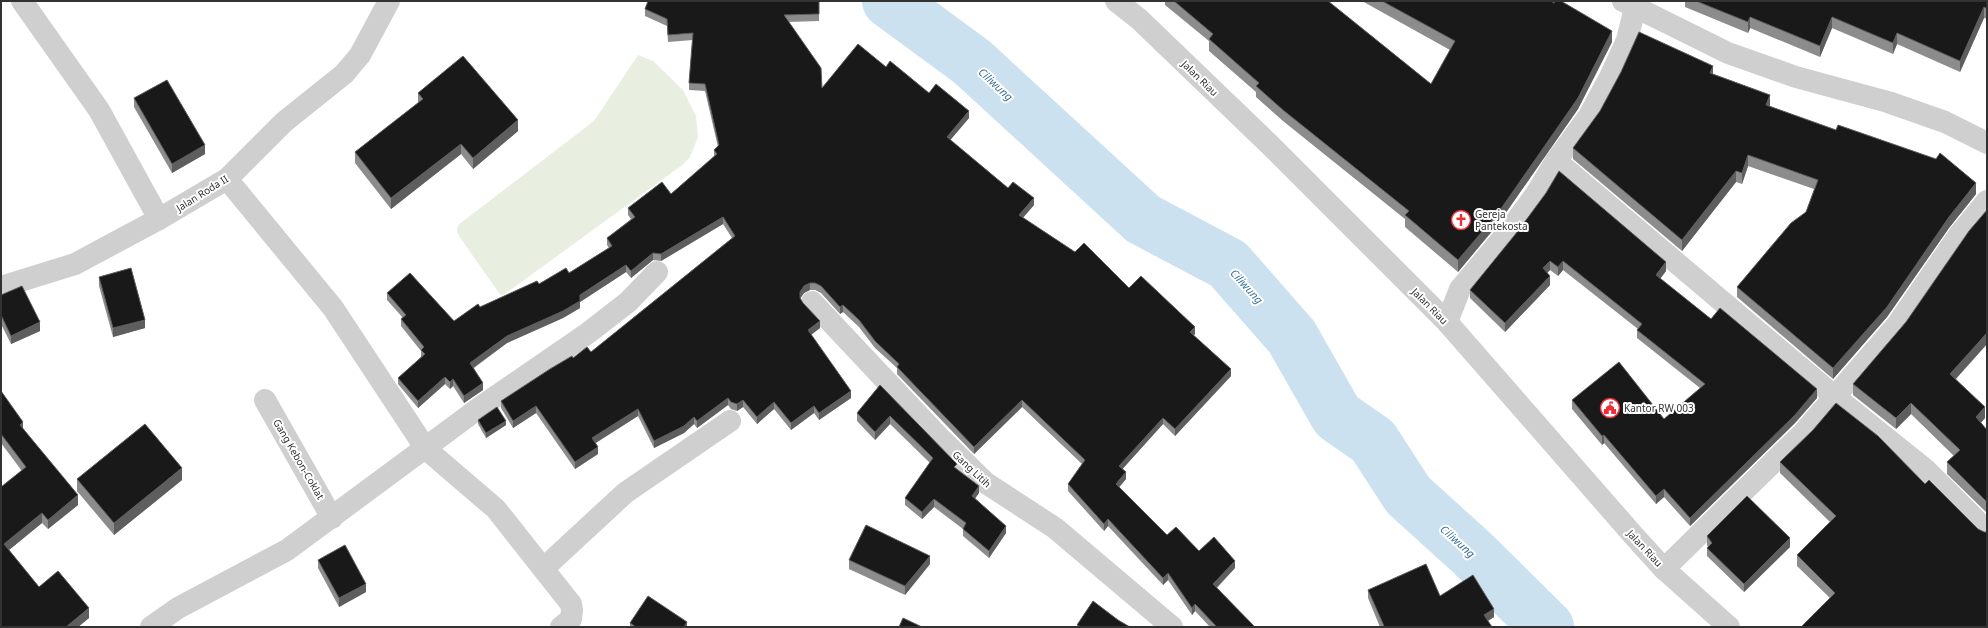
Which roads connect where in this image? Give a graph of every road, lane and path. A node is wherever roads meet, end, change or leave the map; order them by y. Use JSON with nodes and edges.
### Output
{"nodes":[{"id":1,"x":22,"y":1,"type":"edge"},
{"id":2,"x":389,"y":1,"type":"edge"},
{"id":3,"x":1116,"y":1,"type":"edge"},
{"id":4,"x":1629,"y":5,"type":"edge"},
{"id":5,"x":1987,"y":143,"type":"edge"},
{"id":6,"x":1556,"y":161,"type":"junction"},
{"id":7,"x":227,"y":179,"type":"junction"},
{"id":8,"x":1987,"y":201,"type":"edge"},
{"id":9,"x":159,"y":219,"type":"junction"},
{"id":10,"x":658,"y":272,"type":"dead end"},
{"id":11,"x":1,"y":287,"type":"edge"},
{"id":12,"x":812,"y":302,"type":"dead end"},
{"id":13,"x":1447,"y":322,"type":"junction"},
{"id":14,"x":1834,"y":396,"type":"junction"},
{"id":15,"x":265,"y":400,"type":"dead end"},
{"id":16,"x":730,"y":420,"type":"dead end"},
{"id":17,"x":426,"y":449,"type":"junction"},
{"id":18,"x":332,"y":518,"type":"junction"},
{"id":19,"x":1987,"y":531,"type":"edge"},
{"id":20,"x":544,"y":568,"type":"junction"},
{"id":21,"x":1664,"y":568,"type":"junction"},
{"id":22,"x":151,"y":627,"type":"edge"},
{"id":23,"x":561,"y":627,"type":"edge"},
{"id":24,"x":1172,"y":627,"type":"edge"},
{"id":25,"x":1729,"y":627,"type":"edge"}],
"edges":[{"from":1,"to":9,"type":"street"},
{"from":2,"to":7,"type":"street","name":"Jalan Roda II"},
{"from":3,"to":13,"type":"street","name":"Jalan Riau"},
{"from":4,"to":5,"type":"street"},
{"from":4,"to":6,"type":"street"},
{"from":6,"to":13,"type":"street"},
{"from":6,"to":14,"type":"street"},
{"from":7,"to":9,"type":"street","name":"Jalan Roda II"},
{"from":7,"to":17,"type":"street"},
{"from":8,"to":14,"type":"street"},
{"from":9,"to":11,"type":"street","name":"Jalan Roda II"},
{"from":10,"to":17,"type":"street"},
{"from":12,"to":24,"type":"street","name":"Gang Litih"},
{"from":13,"to":21,"type":"street","name":"Jalan Riau"},
{"from":14,"to":19,"type":"street"},
{"from":14,"to":21,"type":"street"},
{"from":15,"to":18,"type":"street","name":"Gang Kebon-Coklat"},
{"from":16,"to":20,"type":"street"},
{"from":17,"to":18,"type":"street"},
{"from":17,"to":20,"type":"street"},
{"from":18,"to":22,"type":"street"},
{"from":20,"to":23,"type":"street"},
{"from":21,"to":25,"type":"street","name":"Jalan Riau"}]}
